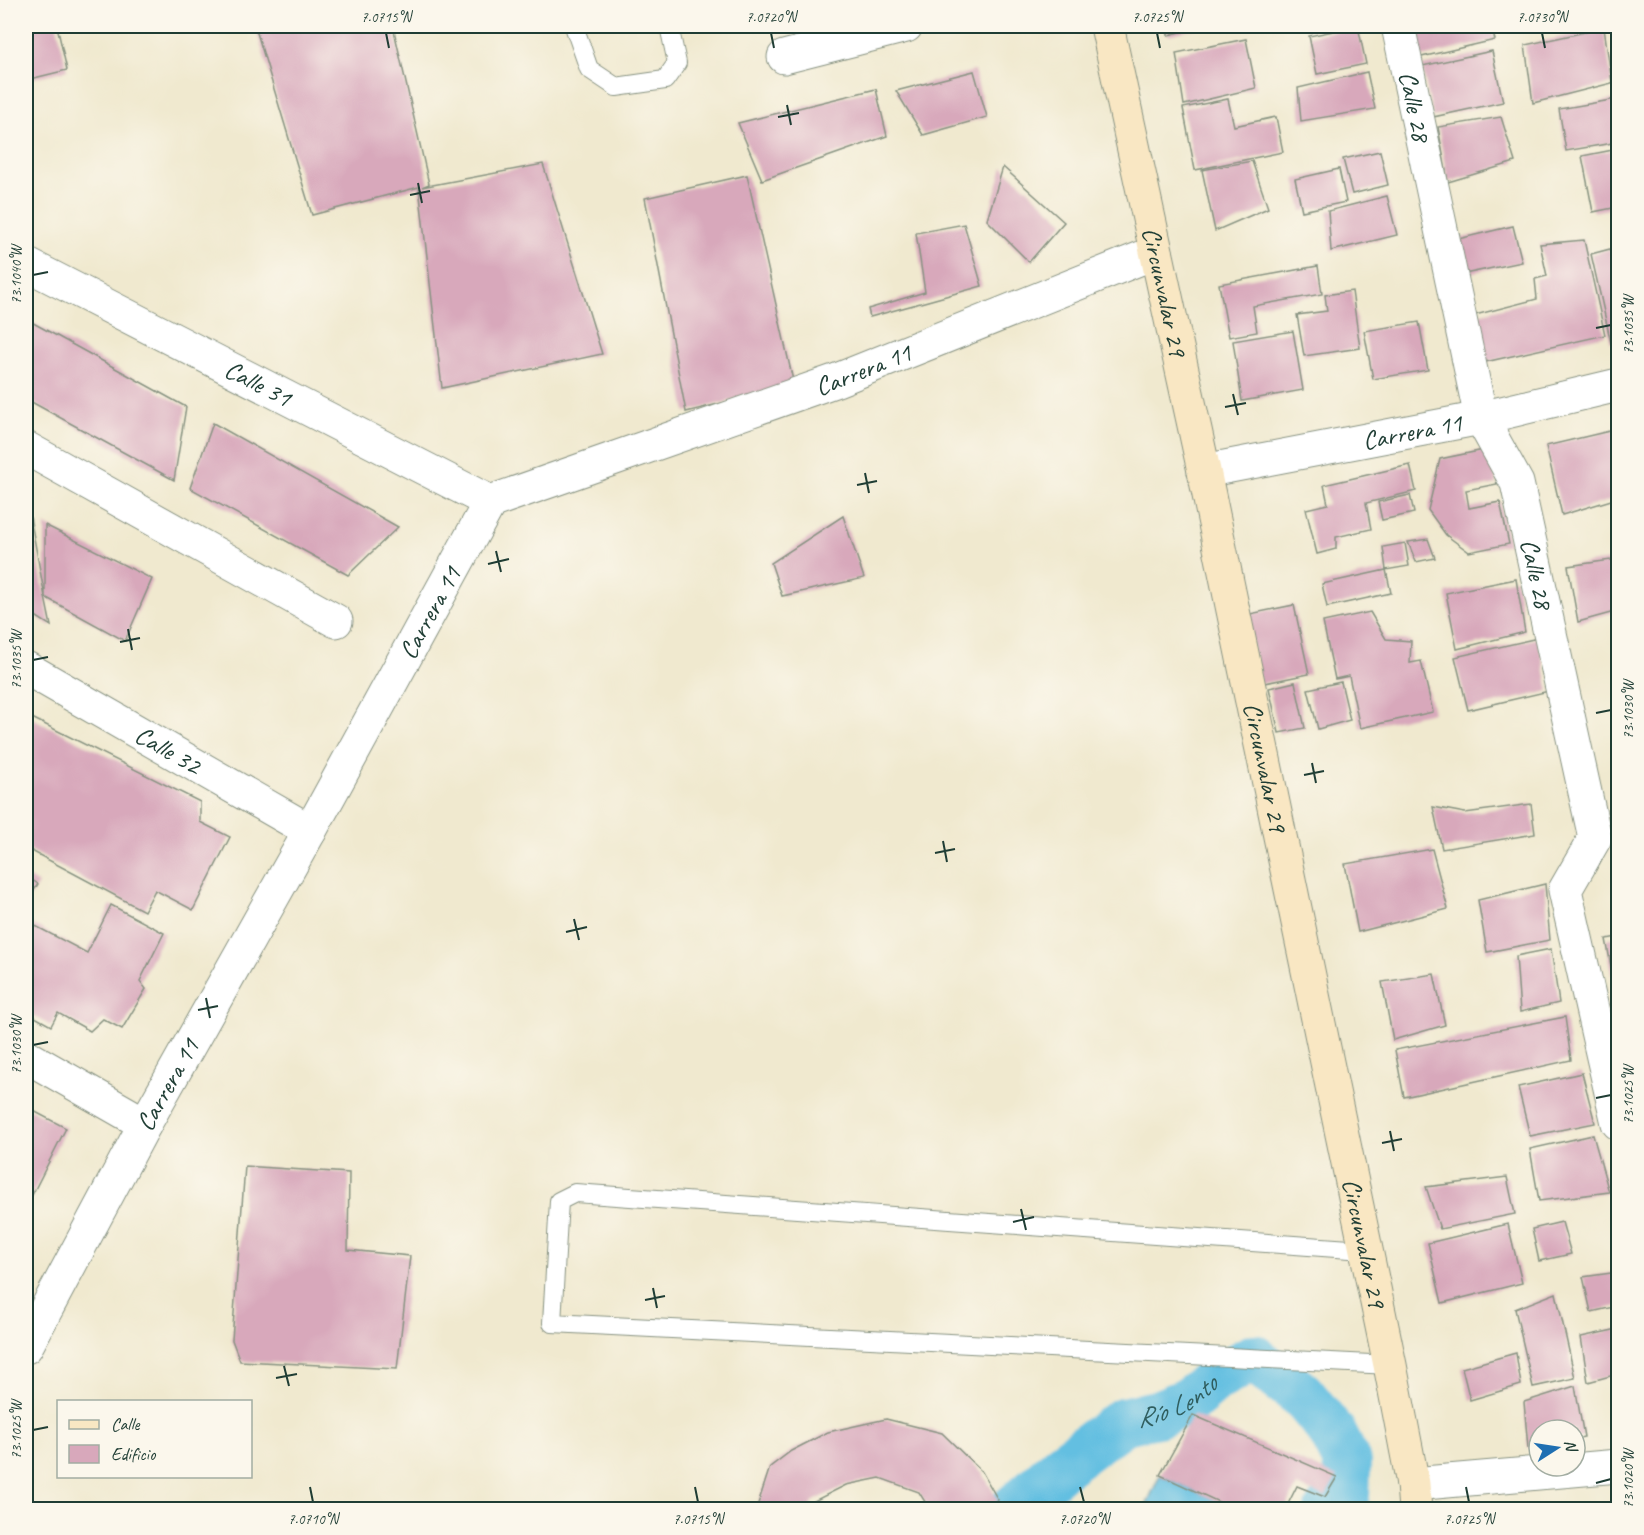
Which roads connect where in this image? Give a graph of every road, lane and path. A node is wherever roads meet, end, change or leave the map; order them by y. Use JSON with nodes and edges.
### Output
{"nodes":[{"id":1,"x":574,"y":26,"type":"edge"},
{"id":2,"x":669,"y":26,"type":"edge"},
{"id":3,"x":906,"y":26,"type":"edge"},
{"id":4,"x":1107,"y":26,"type":"edge"},
{"id":5,"x":1398,"y":26,"type":"edge"},
{"id":6,"x":784,"y":57,"type":"dead end"},
{"id":7,"x":1156,"y":252,"type":"junction"},
{"id":8,"x":26,"y":264,"type":"edge"},
{"id":9,"x":1618,"y":385,"type":"edge"},
{"id":10,"x":1481,"y":418,"type":"junction"},
{"id":11,"x":26,"y":448,"type":"edge"},
{"id":12,"x":1204,"y":471,"type":"junction"},
{"id":13,"x":490,"y":502,"type":"junction"},
{"id":14,"x":336,"y":621,"type":"dead end"},
{"id":15,"x":26,"y":668,"type":"edge"},
{"id":16,"x":310,"y":831,"type":"junction"},
{"id":17,"x":26,"y":1056,"type":"edge"},
{"id":18,"x":1618,"y":1123,"type":"edge"},
{"id":19,"x":145,"y":1124,"type":"junction"},
{"id":20,"x":1364,"y":1250,"type":"junction"},
{"id":21,"x":26,"y":1347,"type":"edge"},
{"id":22,"x":1390,"y":1365,"type":"junction"},
{"id":23,"x":1618,"y":1466,"type":"edge"},
{"id":24,"x":1414,"y":1497,"type":"edge"}],
"edges":[{"from":1,"to":2,"type":"lane"},
{"from":3,"to":6,"type":"street"},
{"from":4,"to":7,"type":"street","name":"Circunvalar 29"},
{"from":5,"to":10,"type":"street","name":"Calle 28"},
{"from":7,"to":12,"type":"street","name":"Circunvalar 29"},
{"from":7,"to":13,"type":"street","name":"Carrera 11"},
{"from":8,"to":13,"type":"street","name":"Calle 31"},
{"from":9,"to":10,"type":"street","name":"Carrera 11"},
{"from":10,"to":12,"type":"street","name":"Carrera 11"},
{"from":10,"to":18,"type":"street","name":"Calle 28"},
{"from":11,"to":14,"type":"street"},
{"from":12,"to":20,"type":"street","name":"Circunvalar 29"},
{"from":13,"to":16,"type":"street","name":"Carrera 11"},
{"from":15,"to":16,"type":"street","name":"Calle 32"},
{"from":16,"to":19,"type":"street","name":"Carrera 11"},
{"from":17,"to":19,"type":"street"},
{"from":19,"to":21,"type":"street","name":"Carrera 11"},
{"from":20,"to":22,"type":"street","name":"Circunvalar 29"},
{"from":20,"to":22,"type":"lane"},
{"from":22,"to":24,"type":"street","name":"Circunvalar 29"},
{"from":23,"to":24,"type":"street"}]}
